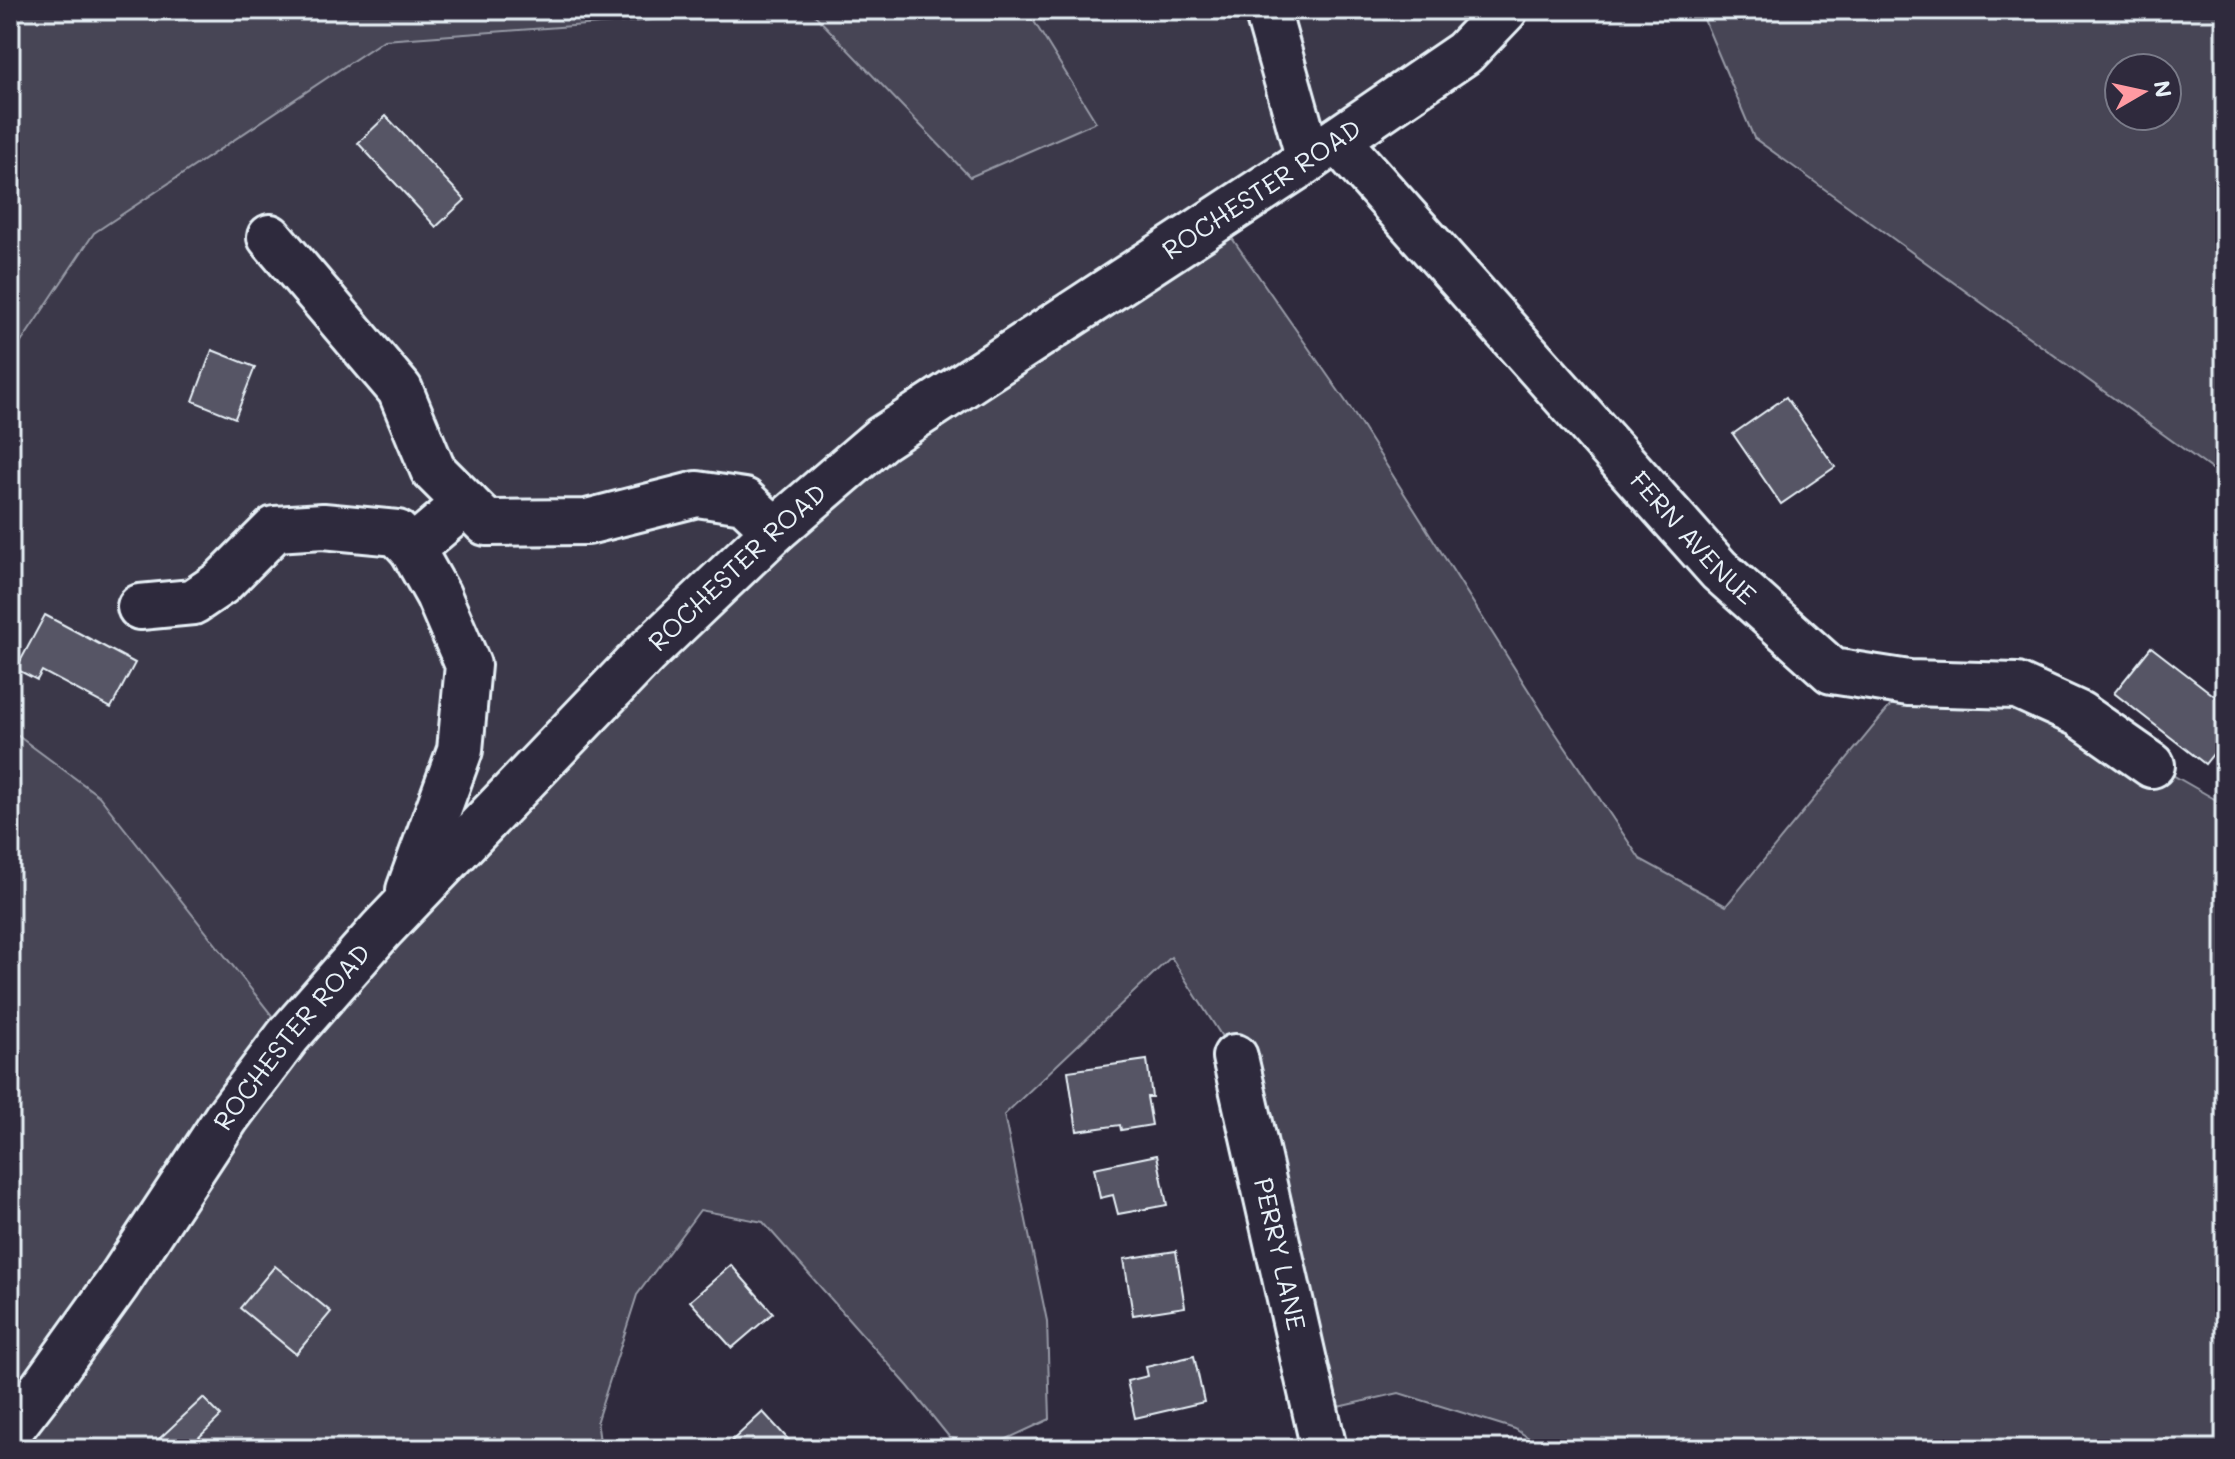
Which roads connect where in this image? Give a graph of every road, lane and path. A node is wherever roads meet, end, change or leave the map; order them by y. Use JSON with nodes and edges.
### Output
{"nodes":[{"id":1,"x":1267,"y":10,"type":"edge"},
{"id":2,"x":1505,"y":10,"type":"edge"},
{"id":3,"x":1323,"y":149,"type":"junction"},
{"id":4,"x":270,"y":237,"type":"dead end"},
{"id":5,"x":466,"y":503,"type":"junction"},
{"id":6,"x":775,"y":530,"type":"junction"},
{"id":7,"x":412,"y":549,"type":"junction"},
{"id":8,"x":140,"y":607,"type":"dead end"},
{"id":9,"x":2152,"y":765,"type":"dead end"},
{"id":10,"x":403,"y":908,"type":"junction"},
{"id":11,"x":1235,"y":1057,"type":"dead end"},
{"id":12,"x":10,"y":1430,"type":"edge"},
{"id":13,"x":1324,"y":1449,"type":"edge"}],
"edges":[{"from":1,"to":3,"type":"street"},
{"from":2,"to":3,"type":"street","name":"ROCHESTER ROAD"},
{"from":3,"to":6,"type":"street","name":"ROCHESTER ROAD"},
{"from":3,"to":9,"type":"street","name":"FERN AVENUE"},
{"from":4,"to":5,"type":"street"},
{"from":5,"to":6,"type":"street"},
{"from":5,"to":7,"type":"street"},
{"from":6,"to":10,"type":"street","name":"ROCHESTER ROAD"},
{"from":7,"to":8,"type":"street"},
{"from":7,"to":10,"type":"street"},
{"from":10,"to":12,"type":"street","name":"ROCHESTER ROAD"},
{"from":11,"to":13,"type":"street","name":"PERRY LANE"}]}
